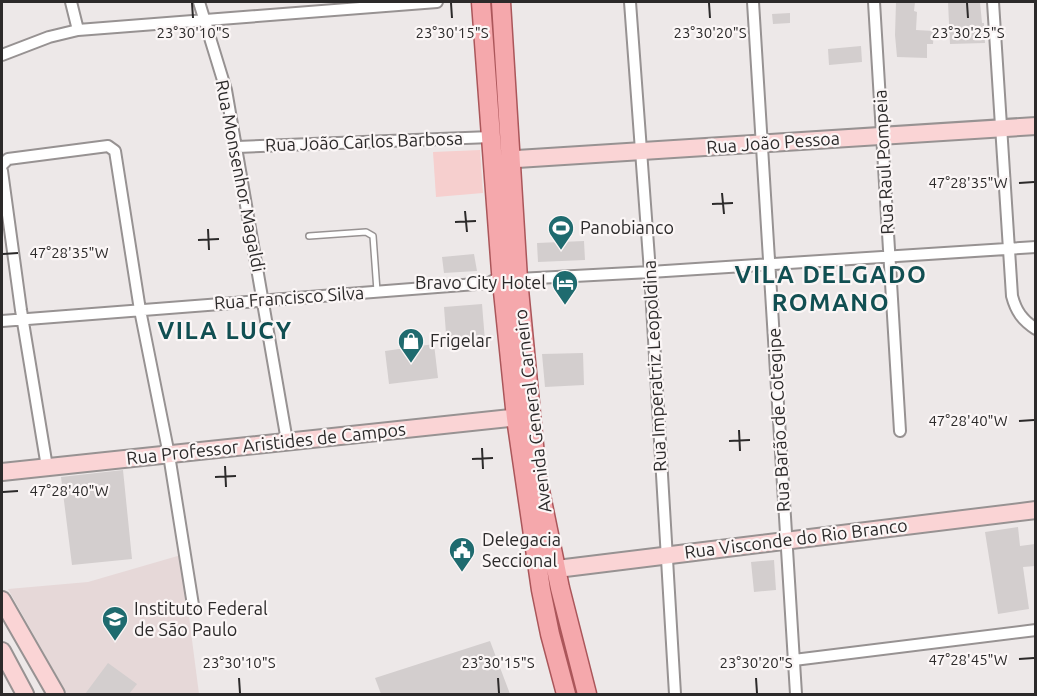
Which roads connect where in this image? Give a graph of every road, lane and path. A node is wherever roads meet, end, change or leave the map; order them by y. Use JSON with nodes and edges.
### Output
{"nodes":[{"id":1,"x":71,"y":2,"type":"edge"},
{"id":2,"x":199,"y":2,"type":"edge"},
{"id":3,"x":437,"y":2,"type":"edge"},
{"id":4,"x":501,"y":2,"type":"edge"},
{"id":5,"x":630,"y":2,"type":"edge"},
{"id":6,"x":753,"y":2,"type":"edge"},
{"id":7,"x":874,"y":2,"type":"edge"},
{"id":8,"x":993,"y":2,"type":"edge"},
{"id":9,"x":357,"y":4,"type":"edge"},
{"id":10,"x":479,"y":4,"type":"edge"},
{"id":11,"x":205,"y":19,"type":"junction"},
{"id":12,"x":78,"y":30,"type":"junction"},
{"id":13,"x":2,"y":55,"type":"edge"},
{"id":14,"x":1035,"y":126,"type":"edge"},
{"id":15,"x":1001,"y":128,"type":"junction"},
{"id":16,"x":882,"y":136,"type":"junction"},
{"id":17,"x":491,"y":137,"type":"junction"},
{"id":18,"x":763,"y":144,"type":"junction"},
{"id":19,"x":237,"y":147,"type":"junction"},
{"id":20,"x":641,"y":151,"type":"junction"},
{"id":21,"x":510,"y":160,"type":"junction"},
{"id":22,"x":2,"y":166,"type":"edge"},
{"id":23,"x":494,"y":177,"type":"junction"},
{"id":24,"x":309,"y":236,"type":"dead end"},
{"id":25,"x":1035,"y":247,"type":"edge"},
{"id":26,"x":1008,"y":249,"type":"junction"},
{"id":27,"x":889,"y":255,"type":"junction"},
{"id":28,"x":770,"y":264,"type":"junction"},
{"id":29,"x":650,"y":272,"type":"junction"},
{"id":30,"x":510,"y":276,"type":"junction"},
{"id":31,"x":377,"y":291,"type":"junction"},
{"id":32,"x":262,"y":299,"type":"junction"},
{"id":33,"x":140,"y":310,"type":"junction"},
{"id":34,"x":23,"y":319,"type":"junction"},
{"id":35,"x":2,"y":321,"type":"edge"},
{"id":36,"x":1035,"y":329,"type":"edge"},
{"id":37,"x":523,"y":417,"type":"junction"},
{"id":38,"x":900,"y":431,"type":"dead end"},
{"id":39,"x":287,"y":441,"type":"junction"},
{"id":40,"x":169,"y":455,"type":"junction"},
{"id":41,"x":47,"y":467,"type":"junction"},
{"id":42,"x":2,"y":472,"type":"edge"},
{"id":43,"x":1035,"y":510,"type":"edge"},
{"id":44,"x":786,"y":540,"type":"junction"},
{"id":45,"x":666,"y":556,"type":"junction"},
{"id":46,"x":557,"y":569,"type":"junction"},
{"id":47,"x":2,"y":600,"type":"edge"},
{"id":48,"x":193,"y":605,"type":"dead end"},
{"id":49,"x":1035,"y":630,"type":"edge"},
{"id":50,"x":2,"y":651,"type":"edge"},
{"id":51,"x":794,"y":660,"type":"junction"},
{"id":52,"x":25,"y":694,"type":"edge"},
{"id":53,"x":56,"y":694,"type":"edge"},
{"id":54,"x":566,"y":694,"type":"edge"},
{"id":55,"x":587,"y":694,"type":"edge"},
{"id":56,"x":675,"y":694,"type":"edge"},
{"id":57,"x":796,"y":694,"type":"edge"}],
"edges":[{"from":1,"to":12,"type":"street"},
{"from":2,"to":11,"type":"street","name":"Rua Monsenhor Magaldi"},
{"from":3,"to":9,"type":"street"},
{"from":4,"to":21,"type":"main road","name":"Avenida General Carneiro"},
{"from":5,"to":20,"type":"street","name":"Rua Imperatriz Leopoldina"},
{"from":6,"to":18,"type":"street","name":"Rua Barão de Cotegipe"},
{"from":7,"to":16,"type":"street","name":"Rua Raul Pompeia"},
{"from":8,"to":15,"type":"street"},
{"from":9,"to":11,"type":"street"},
{"from":10,"to":17,"type":"main road","name":"Avenida General Carneiro"},
{"from":11,"to":12,"type":"street"},
{"from":11,"to":19,"type":"street","name":"Rua Monsenhor Magaldi"},
{"from":12,"to":13,"type":"street"},
{"from":14,"to":15,"type":"main road","name":"Rua João Pessoa"},
{"from":15,"to":16,"type":"main road","name":"Rua João Pessoa"},
{"from":15,"to":26,"type":"street"},
{"from":16,"to":18,"type":"main road","name":"Rua João Pessoa"},
{"from":16,"to":27,"type":"street","name":"Rua Raul Pompeia"},
{"from":17,"to":19,"type":"street","name":"Rua João Carlos Barbosa"},
{"from":17,"to":23,"type":"main road","name":"Avenida General Carneiro"},
{"from":18,"to":20,"type":"main road","name":"Rua João Pessoa"},
{"from":18,"to":28,"type":"street","name":"Rua Barão de Cotegipe"},
{"from":19,"to":32,"type":"street","name":"Rua Monsenhor Magaldi"},
{"from":20,"to":21,"type":"main road","name":"Rua João Pessoa"},
{"from":20,"to":29,"type":"street","name":"Rua Imperatriz Leopoldina"},
{"from":21,"to":23,"type":"main road"},
{"from":21,"to":30,"type":"main road","name":"Avenida General Carneiro"},
{"from":22,"to":33,"type":"street"},
{"from":22,"to":34,"type":"street"},
{"from":23,"to":30,"type":"main road","name":"Avenida General Carneiro"},
{"from":24,"to":31,"type":"lane"},
{"from":25,"to":26,"type":"street"},
{"from":26,"to":27,"type":"street"},
{"from":26,"to":36,"type":"street"},
{"from":27,"to":28,"type":"street"},
{"from":27,"to":38,"type":"street","name":"Rua Raul Pompeia"},
{"from":28,"to":29,"type":"street"},
{"from":28,"to":44,"type":"street","name":"Rua Barão de Cotegipe"},
{"from":29,"to":30,"type":"street"},
{"from":29,"to":45,"type":"street","name":"Rua Imperatriz Leopoldina"},
{"from":30,"to":31,"type":"street","name":"Rua Francisco Silva"},
{"from":30,"to":37,"type":"main road","name":"Avenida General Carneiro"},
{"from":31,"to":32,"type":"street","name":"Rua Francisco Silva"},
{"from":32,"to":33,"type":"street","name":"Rua Francisco Silva"},
{"from":32,"to":39,"type":"street","name":"Rua Monsenhor Magaldi"},
{"from":33,"to":34,"type":"street","name":"Rua Francisco Silva"},
{"from":33,"to":40,"type":"street"},
{"from":34,"to":35,"type":"street","name":"Rua Francisco Silva"},
{"from":34,"to":41,"type":"street"},
{"from":37,"to":39,"type":"main road","name":"Rua Professor Aristides de Campos"},
{"from":37,"to":46,"type":"main road","name":"Avenida General Carneiro"},
{"from":37,"to":54,"type":"main road","name":"Avenida General Carneiro"},
{"from":39,"to":40,"type":"main road","name":"Rua Professor Aristides de Campos"},
{"from":40,"to":41,"type":"main road","name":"Rua Professor Aristides de Campos"},
{"from":40,"to":48,"type":"street"},
{"from":41,"to":42,"type":"main road","name":"Rua Professor Aristides de Campos"},
{"from":43,"to":44,"type":"main road","name":"Rua Visconde do Rio Branco"},
{"from":44,"to":45,"type":"main road","name":"Rua Visconde do Rio Branco"},
{"from":44,"to":51,"type":"street","name":"Rua Barão de Cotegipe"},
{"from":45,"to":46,"type":"main road","name":"Rua Visconde do Rio Branco"},
{"from":45,"to":56,"type":"street","name":"Rua Imperatriz Leopoldina"},
{"from":46,"to":55,"type":"main road","name":"Avenida General Carneiro"},
{"from":47,"to":53,"type":"main road"},
{"from":49,"to":51,"type":"street"},
{"from":50,"to":52,"type":"main road"},
{"from":51,"to":57,"type":"street","name":"Rua Barão de Cotegipe"}]}
